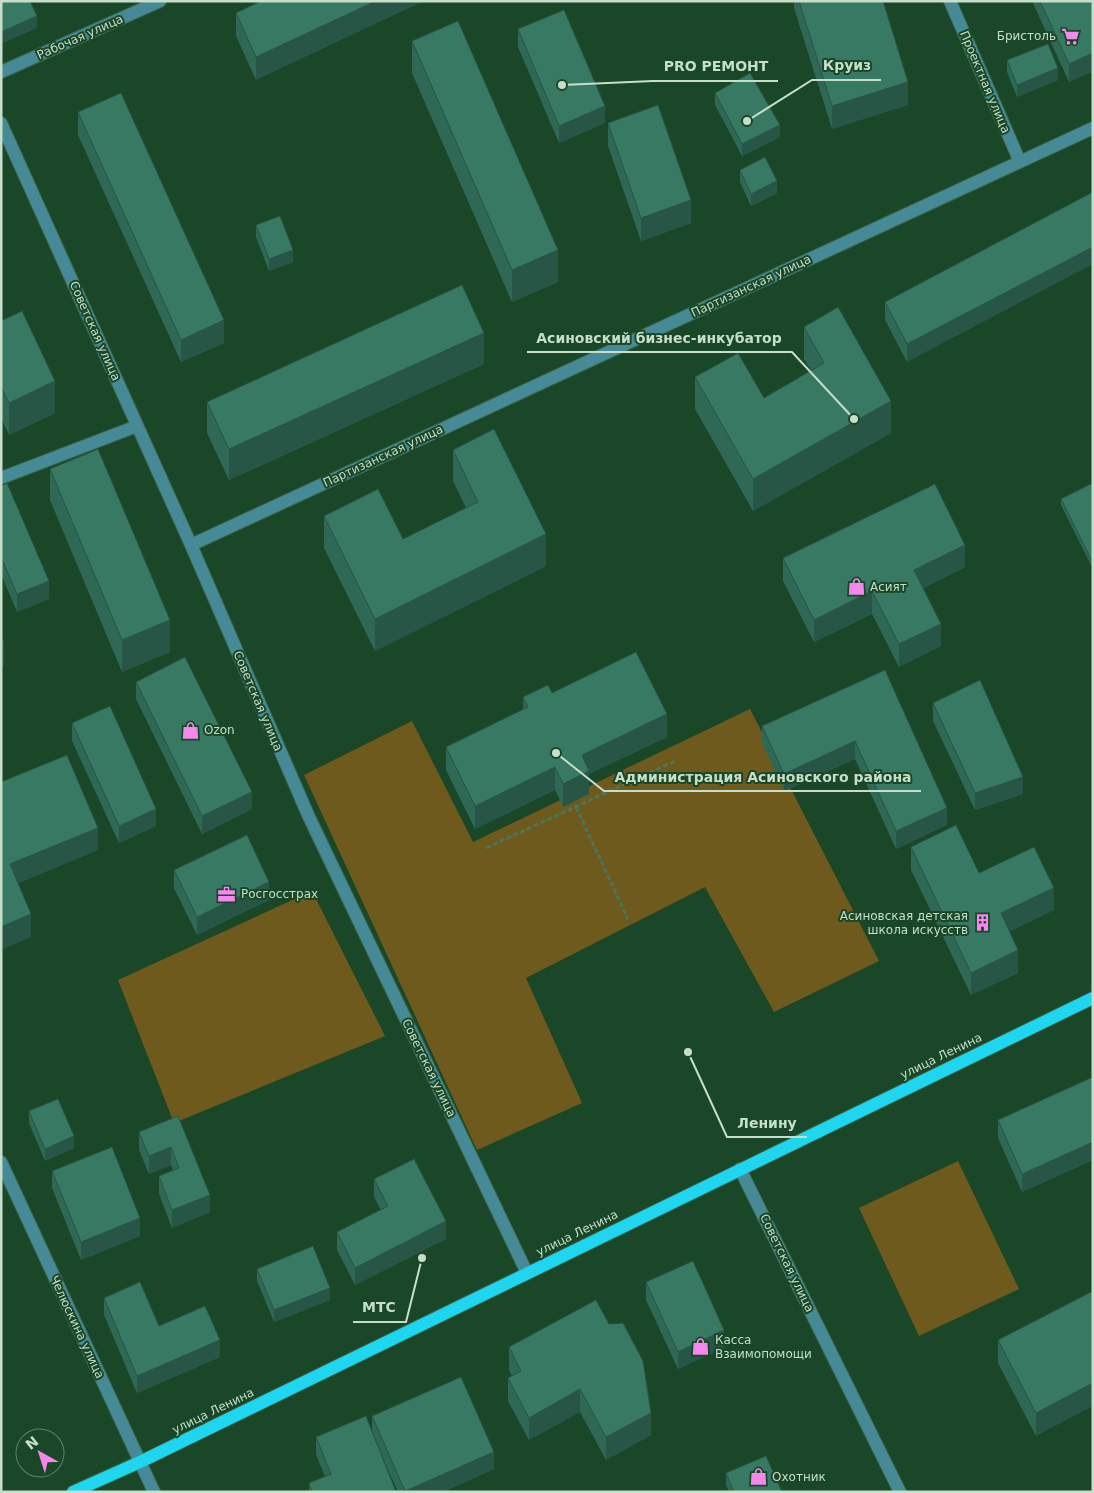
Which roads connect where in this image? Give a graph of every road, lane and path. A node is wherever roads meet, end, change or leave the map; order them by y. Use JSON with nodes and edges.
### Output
{"nodes":[{"id":1,"x":160,"y":1,"type":"edge"},
{"id":2,"x":950,"y":1,"type":"edge"},
{"id":3,"x":1,"y":72,"type":"edge"},
{"id":4,"x":1,"y":123,"type":"edge"},
{"id":5,"x":1093,"y":128,"type":"edge"},
{"id":6,"x":1020,"y":162,"type":"junction"},
{"id":7,"x":137,"y":426,"type":"junction"},
{"id":8,"x":1,"y":478,"type":"edge"},
{"id":9,"x":191,"y":545,"type":"junction"},
{"id":10,"x":675,"y":761,"type":"dead end"},
{"id":11,"x":576,"y":807,"type":"junction"},
{"id":12,"x":486,"y":848,"type":"dead end"},
{"id":13,"x":628,"y":919,"type":"dead end"},
{"id":14,"x":1093,"y":998,"type":"edge"},
{"id":15,"x":1,"y":1162,"type":"edge"},
{"id":16,"x":740,"y":1169,"type":"junction"},
{"id":17,"x":527,"y":1273,"type":"junction"},
{"id":18,"x":140,"y":1462,"type":"junction"},
{"id":19,"x":73,"y":1492,"type":"edge"},
{"id":20,"x":154,"y":1492,"type":"edge"},
{"id":21,"x":900,"y":1492,"type":"edge"}],
"edges":[{"from":1,"to":3,"type":"street","name":"Рабочая улица"},
{"from":2,"to":6,"type":"street","name":"Проектная улица"},
{"from":4,"to":7,"type":"street","name":"Советская улица"},
{"from":5,"to":6,"type":"street","name":"Партизанская улица"},
{"from":6,"to":9,"type":"street","name":"Партизанская улица"},
{"from":7,"to":8,"type":"street"},
{"from":7,"to":9,"type":"street","name":"Советская улица"},
{"from":9,"to":17,"type":"street","name":"Советская улица"},
{"from":10,"to":11,"type":"path"},
{"from":11,"to":12,"type":"path"},
{"from":11,"to":13,"type":"path"},
{"from":14,"to":16,"type":"main road","name":"улица Ленина"},
{"from":15,"to":18,"type":"street","name":"Челюскина улица"},
{"from":16,"to":17,"type":"main road","name":"улица Ленина"},
{"from":16,"to":21,"type":"street","name":"Советская улица"},
{"from":17,"to":18,"type":"main road","name":"улица Ленина"},
{"from":18,"to":19,"type":"main road","name":"улица Ленина"},
{"from":18,"to":20,"type":"street","name":"Челюскина улица"}]}
